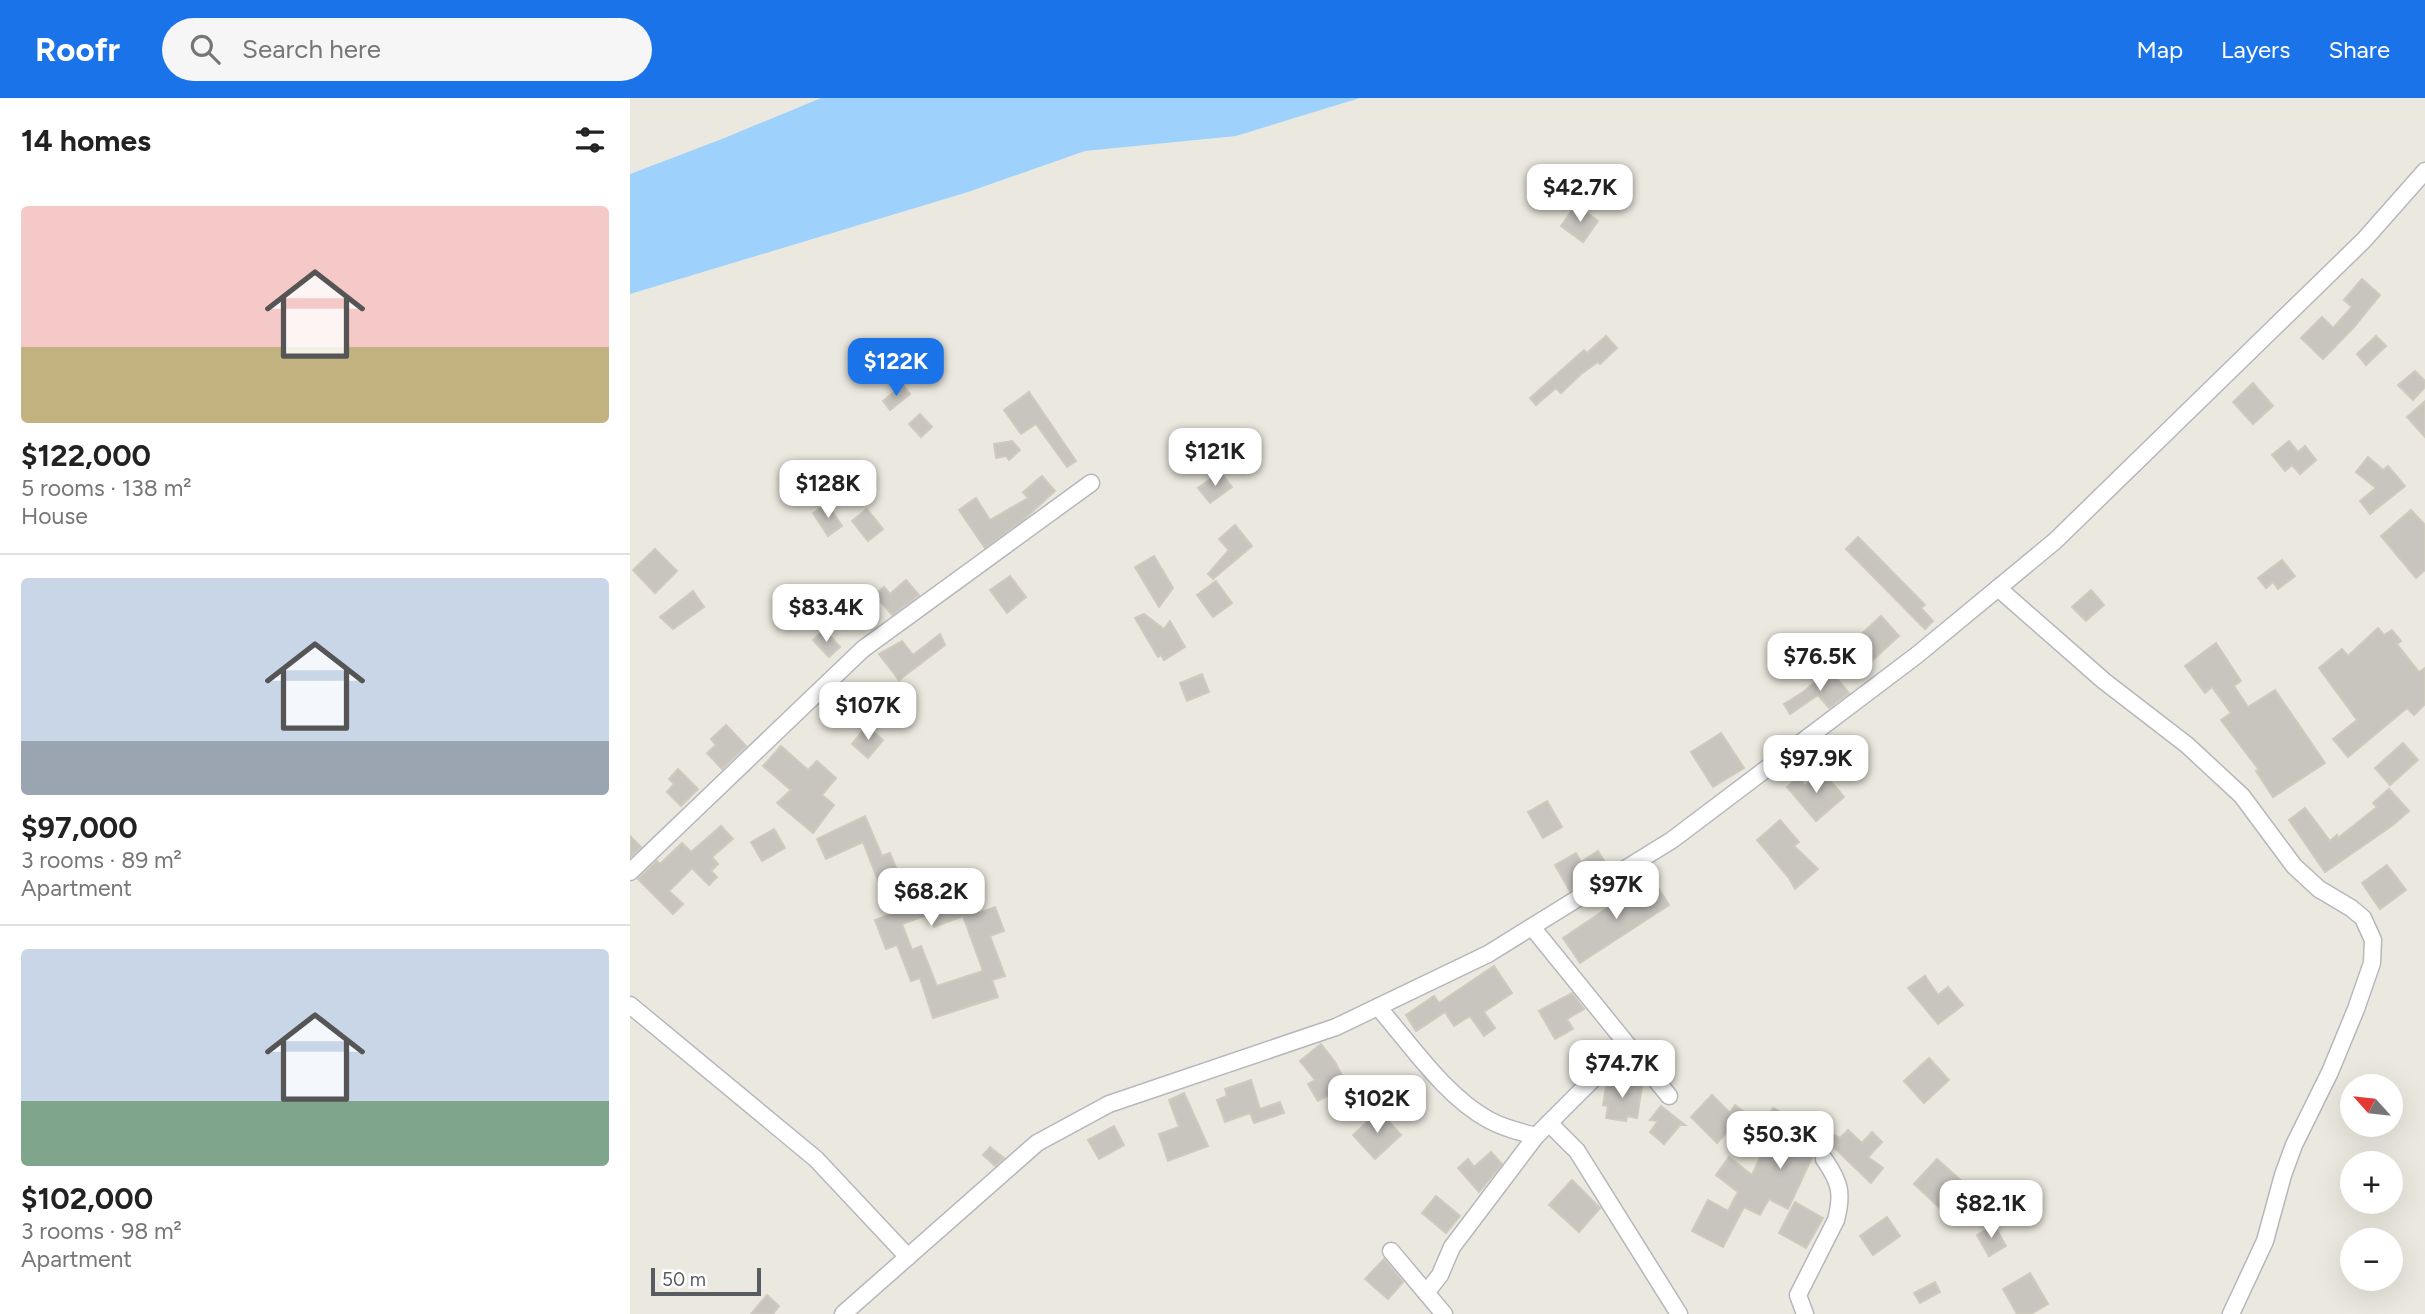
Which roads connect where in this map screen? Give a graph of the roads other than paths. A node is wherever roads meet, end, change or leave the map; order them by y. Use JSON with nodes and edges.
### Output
{"nodes":[{"id":1,"x":2425,"y":171,"type":"edge"},
{"id":2,"x":1091,"y":483,"type":"dead end"},
{"id":3,"x":1998,"y":588,"type":"junction"},
{"id":4,"x":630,"y":872,"type":"edge"},
{"id":5,"x":1532,"y":927,"type":"junction"},
{"id":6,"x":630,"y":1005,"type":"edge"},
{"id":7,"x":1378,"y":1007,"type":"junction"},
{"id":8,"x":1627,"y":1045,"type":"junction"},
{"id":9,"x":1669,"y":1096,"type":"dead end"},
{"id":10,"x":1549,"y":1123,"type":"junction"},
{"id":11,"x":1536,"y":1136,"type":"junction"},
{"id":12,"x":1824,"y":1159,"type":"dead end"},
{"id":13,"x":1391,"y":1251,"type":"dead end"},
{"id":14,"x":908,"y":1257,"type":"junction"},
{"id":15,"x":1426,"y":1293,"type":"junction"},
{"id":16,"x":843,"y":1314,"type":"edge"},
{"id":17,"x":1444,"y":1314,"type":"edge"},
{"id":18,"x":1679,"y":1314,"type":"edge"},
{"id":19,"x":1805,"y":1314,"type":"edge"},
{"id":20,"x":2231,"y":1314,"type":"edge"}],
"edges":[{"from":1,"to":3,"type":"street"},
{"from":2,"to":4,"type":"street"},
{"from":3,"to":5,"type":"street"},
{"from":3,"to":20,"type":"street"},
{"from":5,"to":7,"type":"street"},
{"from":5,"to":8,"type":"street"},
{"from":6,"to":14,"type":"street"},
{"from":7,"to":11,"type":"street"},
{"from":7,"to":14,"type":"street"},
{"from":8,"to":9,"type":"street"},
{"from":8,"to":10,"type":"street"},
{"from":10,"to":11,"type":"street"},
{"from":10,"to":18,"type":"street"},
{"from":11,"to":15,"type":"street"},
{"from":12,"to":19,"type":"street"},
{"from":13,"to":15,"type":"street"},
{"from":14,"to":16,"type":"street"},
{"from":15,"to":17,"type":"street"}]}
